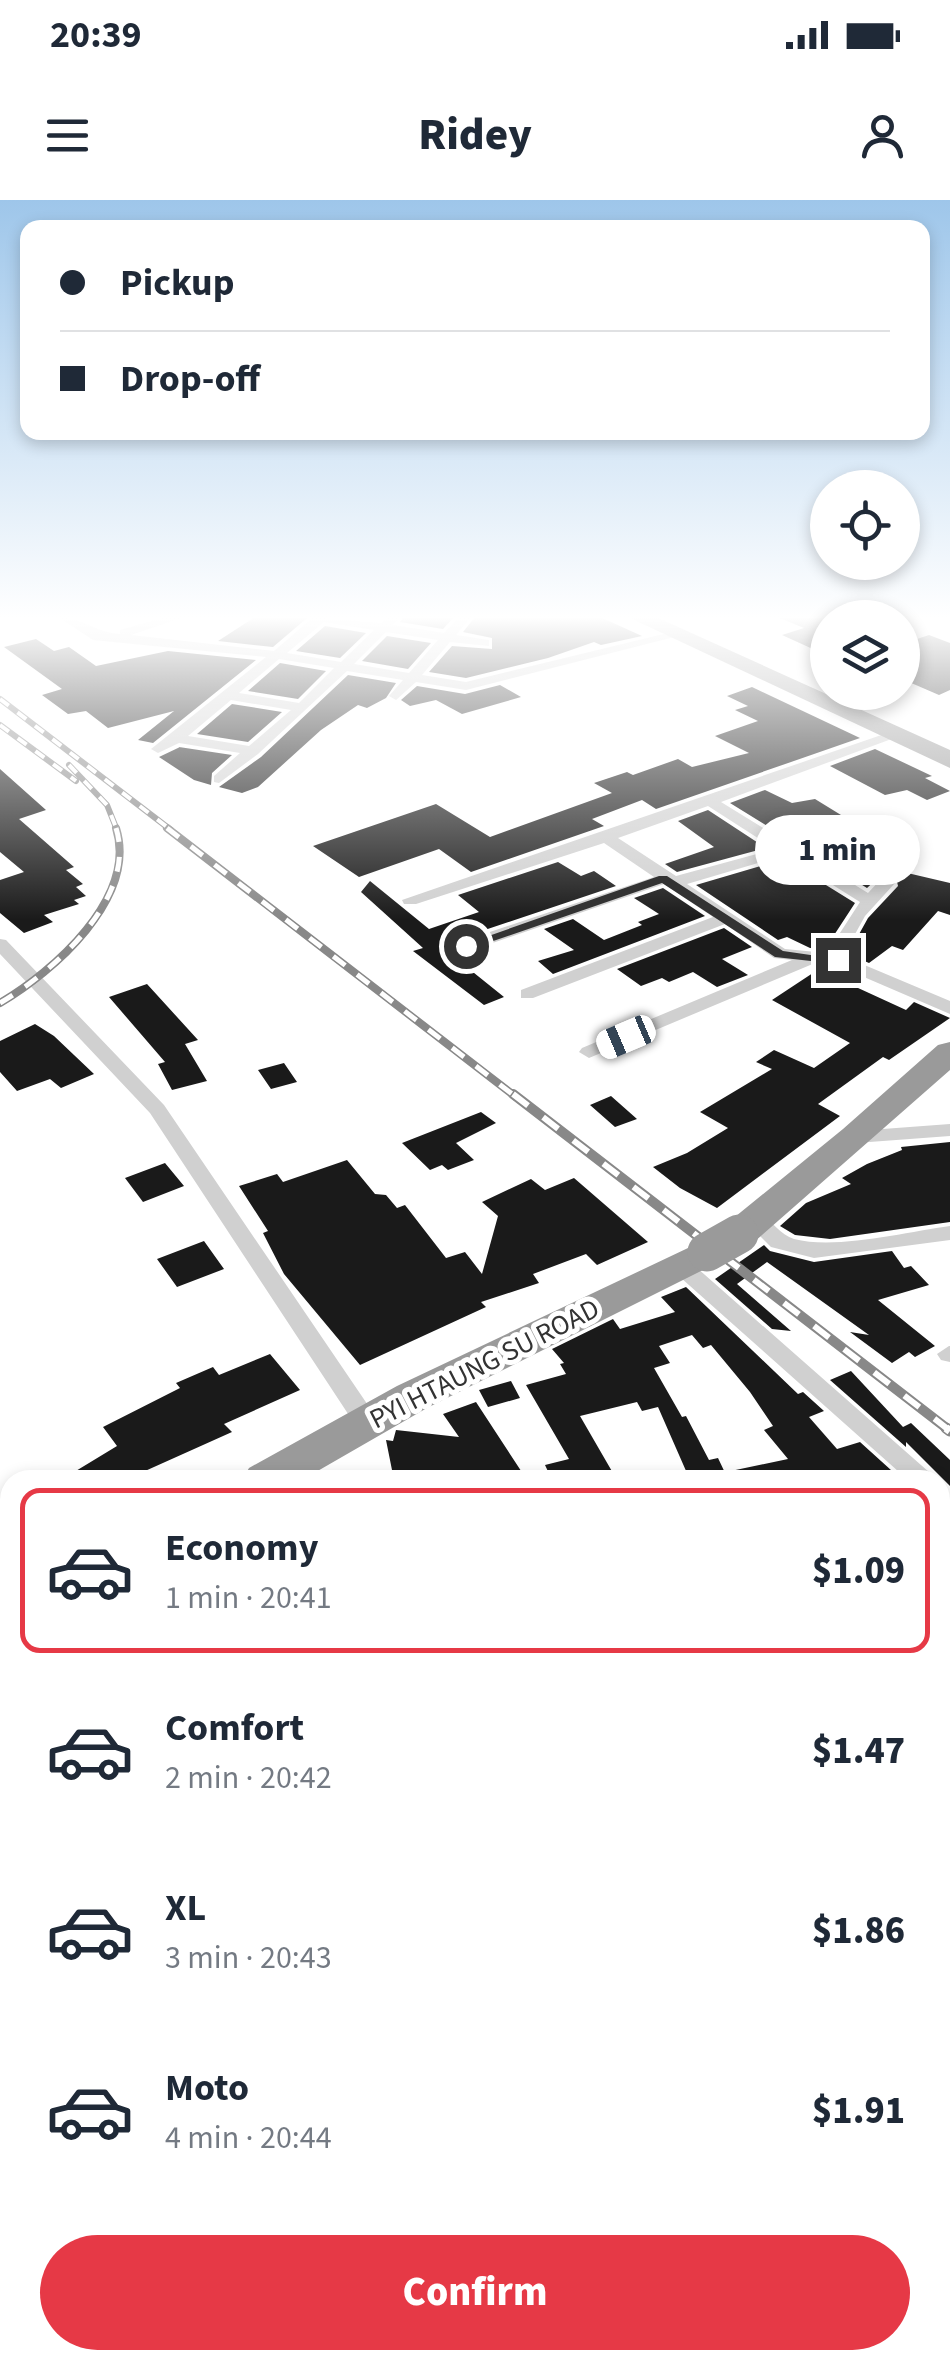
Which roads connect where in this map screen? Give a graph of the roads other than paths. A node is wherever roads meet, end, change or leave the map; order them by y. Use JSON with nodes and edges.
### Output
{"nodes":[{"id":1,"x":199,"y":718,"type":"edge"},
{"id":2,"x":291,"y":718,"type":"edge"},
{"id":3,"x":864,"y":718,"type":"edge"},
{"id":4,"x":898,"y":734,"type":"junction"},
{"id":5,"x":177,"y":738,"type":"junction"},
{"id":6,"x":158,"y":749,"type":"dead end"},
{"id":7,"x":253,"y":752,"type":"junction"},
{"id":8,"x":950,"y":760,"type":"edge"},
{"id":9,"x":218,"y":779,"type":"dead end"},
{"id":10,"x":708,"y":800,"type":"junction"},
{"id":11,"x":606,"y":837,"type":"junction"},
{"id":12,"x":787,"y":850,"type":"junction"},
{"id":13,"x":667,"y":881,"type":"junction"},
{"id":14,"x":887,"y":884,"type":"dead end"},
{"id":15,"x":410,"y":900,"type":"dead end"},
{"id":16,"x":871,"y":902,"type":"junction"},
{"id":17,"x":726,"y":918,"type":"junction"},
{"id":18,"x":0,"y":944,"type":"edge"},
{"id":19,"x":466,"y":946,"type":"dead end"},
{"id":20,"x":808,"y":960,"type":"junction"},
{"id":21,"x":832,"y":960,"type":"junction"},
{"id":22,"x":527,"y":994,"type":"dead end"},
{"id":23,"x":950,"y":1008,"type":"edge"},
{"id":24,"x":589,"y":1052,"type":"dead end"},
{"id":25,"x":950,"y":1052,"type":"edge"},
{"id":26,"x":950,"y":1130,"type":"edge"},
{"id":27,"x":856,"y":1137,"type":"junction"},
{"id":28,"x":950,"y":1232,"type":"edge"},
{"id":29,"x":720,"y":1243,"type":"junction"},
{"id":30,"x":367,"y":1423,"type":"junction"},
{"id":31,"x":296,"y":1468,"type":"edge"},
{"id":32,"x":916,"y":1470,"type":"edge"}],
"edges":[{"from":1,"to":5,"type":"street"},
{"from":2,"to":7,"type":"street"},
{"from":3,"to":4,"type":"highway"},
{"from":4,"to":8,"type":"highway"},
{"from":4,"to":10,"type":"street"},
{"from":5,"to":6,"type":"street"},
{"from":5,"to":7,"type":"street"},
{"from":7,"to":9,"type":"street"},
{"from":10,"to":11,"type":"street"},
{"from":10,"to":12,"type":"street"},
{"from":11,"to":13,"type":"street"},
{"from":11,"to":15,"type":"street"},
{"from":12,"to":13,"type":"street"},
{"from":12,"to":16,"type":"street"},
{"from":13,"to":17,"type":"street"},
{"from":13,"to":19,"type":"street"},
{"from":14,"to":16,"type":"street"},
{"from":16,"to":21,"type":"street"},
{"from":17,"to":20,"type":"street"},
{"from":17,"to":22,"type":"street"},
{"from":18,"to":30,"type":"street"},
{"from":20,"to":21,"type":"street"},
{"from":20,"to":24,"type":"street"},
{"from":21,"to":23,"type":"street"},
{"from":25,"to":27,"type":"highway","name":"PYI HTAUNG SU ROAD"},
{"from":26,"to":27,"type":"street"},
{"from":27,"to":29,"type":"highway","name":"PYI HTAUNG SU ROAD"},
{"from":28,"to":29,"type":"street"},
{"from":29,"to":30,"type":"highway","name":"PYI HTAUNG SU ROAD"},
{"from":29,"to":32,"type":"street"},
{"from":30,"to":31,"type":"highway","name":"PYI HTAUNG SU ROAD"}]}
